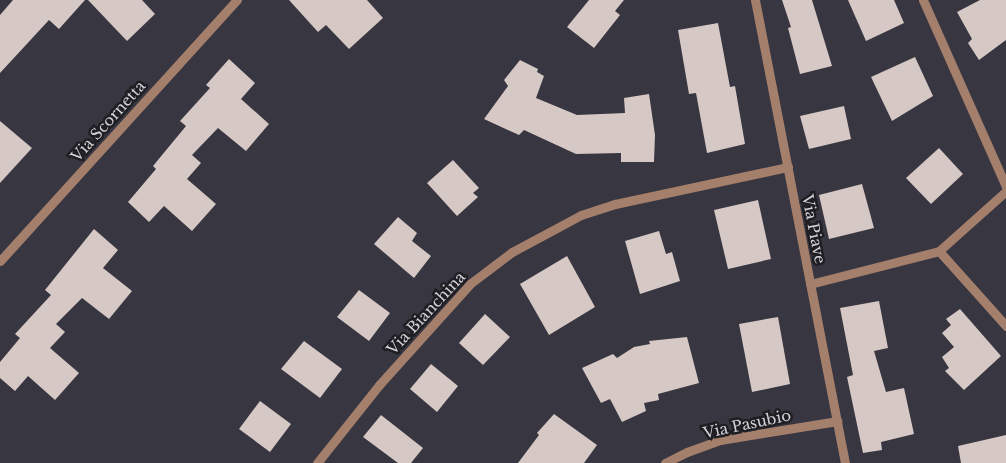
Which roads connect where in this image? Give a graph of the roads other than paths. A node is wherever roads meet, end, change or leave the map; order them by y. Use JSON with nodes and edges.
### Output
{"nodes":[{"id":1,"x":237,"y":0,"type":"edge"},
{"id":2,"x":755,"y":0,"type":"edge"},
{"id":3,"x":923,"y":0,"type":"edge"},
{"id":4,"x":788,"y":167,"type":"junction"},
{"id":5,"x":1006,"y":186,"type":"edge"},
{"id":6,"x":1006,"y":192,"type":"edge"},
{"id":7,"x":939,"y":251,"type":"junction"},
{"id":8,"x":0,"y":260,"type":"edge"},
{"id":9,"x":810,"y":284,"type":"junction"},
{"id":10,"x":1006,"y":326,"type":"edge"},
{"id":11,"x":838,"y":421,"type":"junction"},
{"id":12,"x":317,"y":463,"type":"edge"},
{"id":13,"x":665,"y":463,"type":"edge"},
{"id":14,"x":845,"y":463,"type":"edge"}],
"edges":[{"from":1,"to":8,"type":"street","name":"Via Scornetta"},
{"from":2,"to":4,"type":"street","name":"Via Piave"},
{"from":3,"to":5,"type":"street"},
{"from":4,"to":9,"type":"street","name":"Via Piave"},
{"from":4,"to":12,"type":"street","name":"Via Bianchina"},
{"from":6,"to":7,"type":"street"},
{"from":7,"to":9,"type":"street"},
{"from":7,"to":10,"type":"street"},
{"from":9,"to":11,"type":"street","name":"Via Piave"},
{"from":11,"to":13,"type":"street","name":"Via Pasubio"},
{"from":11,"to":14,"type":"street","name":"Via Piave"}]}
